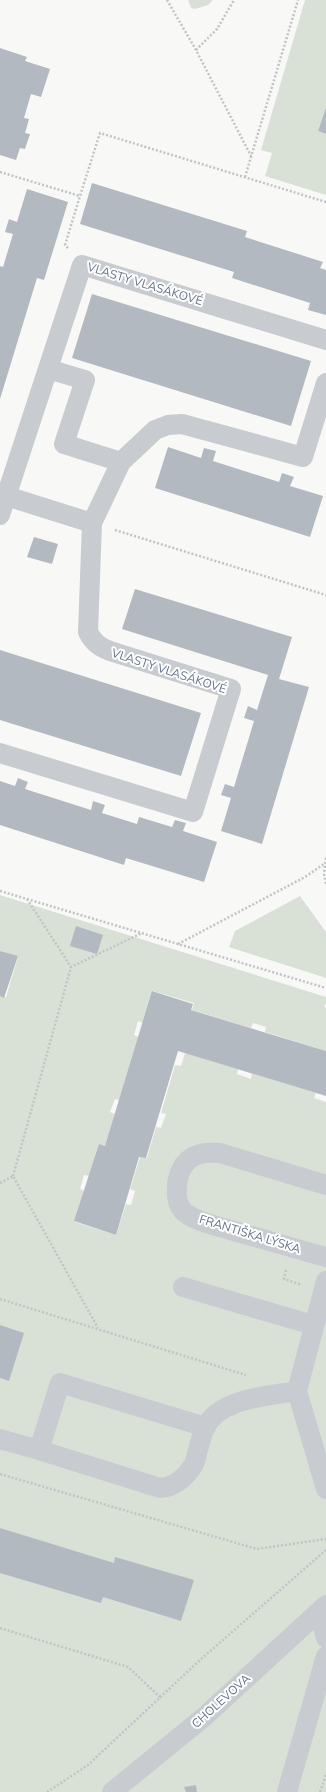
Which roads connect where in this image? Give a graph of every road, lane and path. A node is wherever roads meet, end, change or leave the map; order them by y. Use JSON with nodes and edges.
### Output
{"nodes":[{"id":1,"x":167,"y":0,"type":"edge"},
{"id":2,"x":234,"y":0,"type":"edge"},
{"id":3,"x":298,"y":0,"type":"edge"},
{"id":4,"x":196,"y":50,"type":"junction"},
{"id":5,"x":251,"y":157,"type":"junction"},
{"id":6,"x":0,"y":172,"type":"edge"},
{"id":7,"x":245,"y":177,"type":"junction"},
{"id":8,"x":80,"y":196,"type":"junction"},
{"id":9,"x":326,"y":202,"type":"edge"},
{"id":10,"x":82,"y":265,"type":"junction"},
{"id":11,"x":326,"y":340,"type":"edge"},
{"id":12,"x":48,"y":369,"type":"junction"},
{"id":13,"x":326,"y":383,"type":"edge"},
{"id":14,"x":121,"y":462,"type":"junction"},
{"id":15,"x":3,"y":495,"type":"edge"},
{"id":16,"x":0,"y":515,"type":"edge"},
{"id":17,"x":92,"y":523,"type":"junction"},
{"id":18,"x":326,"y":595,"type":"edge"},
{"id":19,"x":0,"y":753,"type":"edge"},
{"id":20,"x":326,"y":858,"type":"edge"},
{"id":21,"x":324,"y":864,"type":"junction"},
{"id":22,"x":326,"y":884,"type":"edge"},
{"id":23,"x":0,"y":890,"type":"edge"},
{"id":24,"x":26,"y":898,"type":"junction"},
{"id":25,"x":142,"y":933,"type":"junction"},
{"id":26,"x":178,"y":944,"type":"junction"},
{"id":27,"x":71,"y":967,"type":"junction"},
{"id":28,"x":326,"y":988,"type":"edge"},
{"id":29,"x":12,"y":1176,"type":"junction"},
{"id":30,"x":0,"y":1183,"type":"edge"},
{"id":31,"x":326,"y":1185,"type":"edge"},
{"id":32,"x":293,"y":1248,"type":"junction"},
{"id":33,"x":326,"y":1257,"type":"edge"},
{"id":34,"x":326,"y":1281,"type":"edge"},
{"id":35,"x":306,"y":1286,"type":"dead end"},
{"id":36,"x":183,"y":1287,"type":"dead end"},
{"id":37,"x":0,"y":1298,"type":"edge"},
{"id":38,"x":313,"y":1325,"type":"junction"},
{"id":39,"x":98,"y":1328,"type":"junction"},
{"id":40,"x":248,"y":1376,"type":"dead end"},
{"id":41,"x":297,"y":1391,"type":"junction"},
{"id":42,"x":206,"y":1427,"type":"junction"},
{"id":43,"x":0,"y":1439,"type":"edge"},
{"id":44,"x":39,"y":1450,"type":"junction"},
{"id":45,"x":0,"y":1474,"type":"edge"},
{"id":46,"x":326,"y":1489,"type":"edge"},
{"id":47,"x":326,"y":1539,"type":"edge"},
{"id":48,"x":326,"y":1550,"type":"edge"},
{"id":49,"x":321,"y":1609,"type":"edge"},
{"id":50,"x":0,"y":1628,"type":"edge"},
{"id":51,"x":326,"y":1638,"type":"edge"},
{"id":52,"x":326,"y":1656,"type":"edge"},
{"id":53,"x":160,"y":1698,"type":"junction"},
{"id":54,"x":326,"y":1775,"type":"edge"},
{"id":55,"x":47,"y":1792,"type":"edge"},
{"id":56,"x":112,"y":1792,"type":"edge"},
{"id":57,"x":287,"y":1792,"type":"edge"},
{"id":58,"x":320,"y":1792,"type":"edge"}],
"edges":[{"from":1,"to":4,"type":"path"},
{"from":2,"to":4,"type":"path"},
{"from":3,"to":5,"type":"path"},
{"from":4,"to":5,"type":"path"},
{"from":5,"to":7,"type":"path"},
{"from":6,"to":8,"type":"path"},
{"from":7,"to":8,"type":"path"},
{"from":7,"to":9,"type":"path"},
{"from":8,"to":10,"type":"path"},
{"from":10,"to":11,"type":"street","name":"VLASTY VLASÁKOVÉ"},
{"from":10,"to":12,"type":"street","name":"VLASTY VLASÁKOVÉ"},
{"from":12,"to":14,"type":"street"},
{"from":12,"to":15,"type":"street","name":"VLASTY VLASÁKOVÉ"},
{"from":13,"to":14,"type":"street","name":"VLASTY VLASÁKOVÉ"},
{"from":14,"to":17,"type":"street","name":"VLASTY VLASÁKOVÉ"},
{"from":15,"to":16,"type":"street","name":"VLASTY VLASÁKOVÉ"},
{"from":15,"to":17,"type":"street"},
{"from":17,"to":18,"type":"path"},
{"from":17,"to":19,"type":"street","name":"VLASTY VLASÁKOVÉ"},
{"from":20,"to":21,"type":"path"},
{"from":21,"to":22,"type":"path"},
{"from":21,"to":26,"type":"path"},
{"from":23,"to":24,"type":"path"},
{"from":24,"to":25,"type":"path"},
{"from":24,"to":27,"type":"path"},
{"from":25,"to":26,"type":"path"},
{"from":25,"to":27,"type":"path"},
{"from":26,"to":28,"type":"path"},
{"from":27,"to":29,"type":"path"},
{"from":29,"to":30,"type":"path"},
{"from":29,"to":39,"type":"path"},
{"from":31,"to":32,"type":"street","name":"FRANTIŠKA LÝSKA"},
{"from":32,"to":33,"type":"street","name":"FRANTIŠKA LÝSKA"},
{"from":32,"to":35,"type":"path"},
{"from":34,"to":38,"type":"street"},
{"from":36,"to":38,"type":"street"},
{"from":37,"to":39,"type":"path"},
{"from":38,"to":41,"type":"street"},
{"from":39,"to":40,"type":"path"},
{"from":41,"to":42,"type":"street"},
{"from":41,"to":46,"type":"street"},
{"from":42,"to":44,"type":"street"},
{"from":42,"to":44,"type":"street"},
{"from":43,"to":44,"type":"street"},
{"from":45,"to":47,"type":"path"},
{"from":48,"to":53,"type":"path"},
{"from":49,"to":51,"type":"street"},
{"from":49,"to":56,"type":"street","name":"CHOLEVOVA"},
{"from":50,"to":53,"type":"path"},
{"from":52,"to":57,"type":"street"},
{"from":53,"to":55,"type":"path"},
{"from":54,"to":58,"type":"path"}]}
